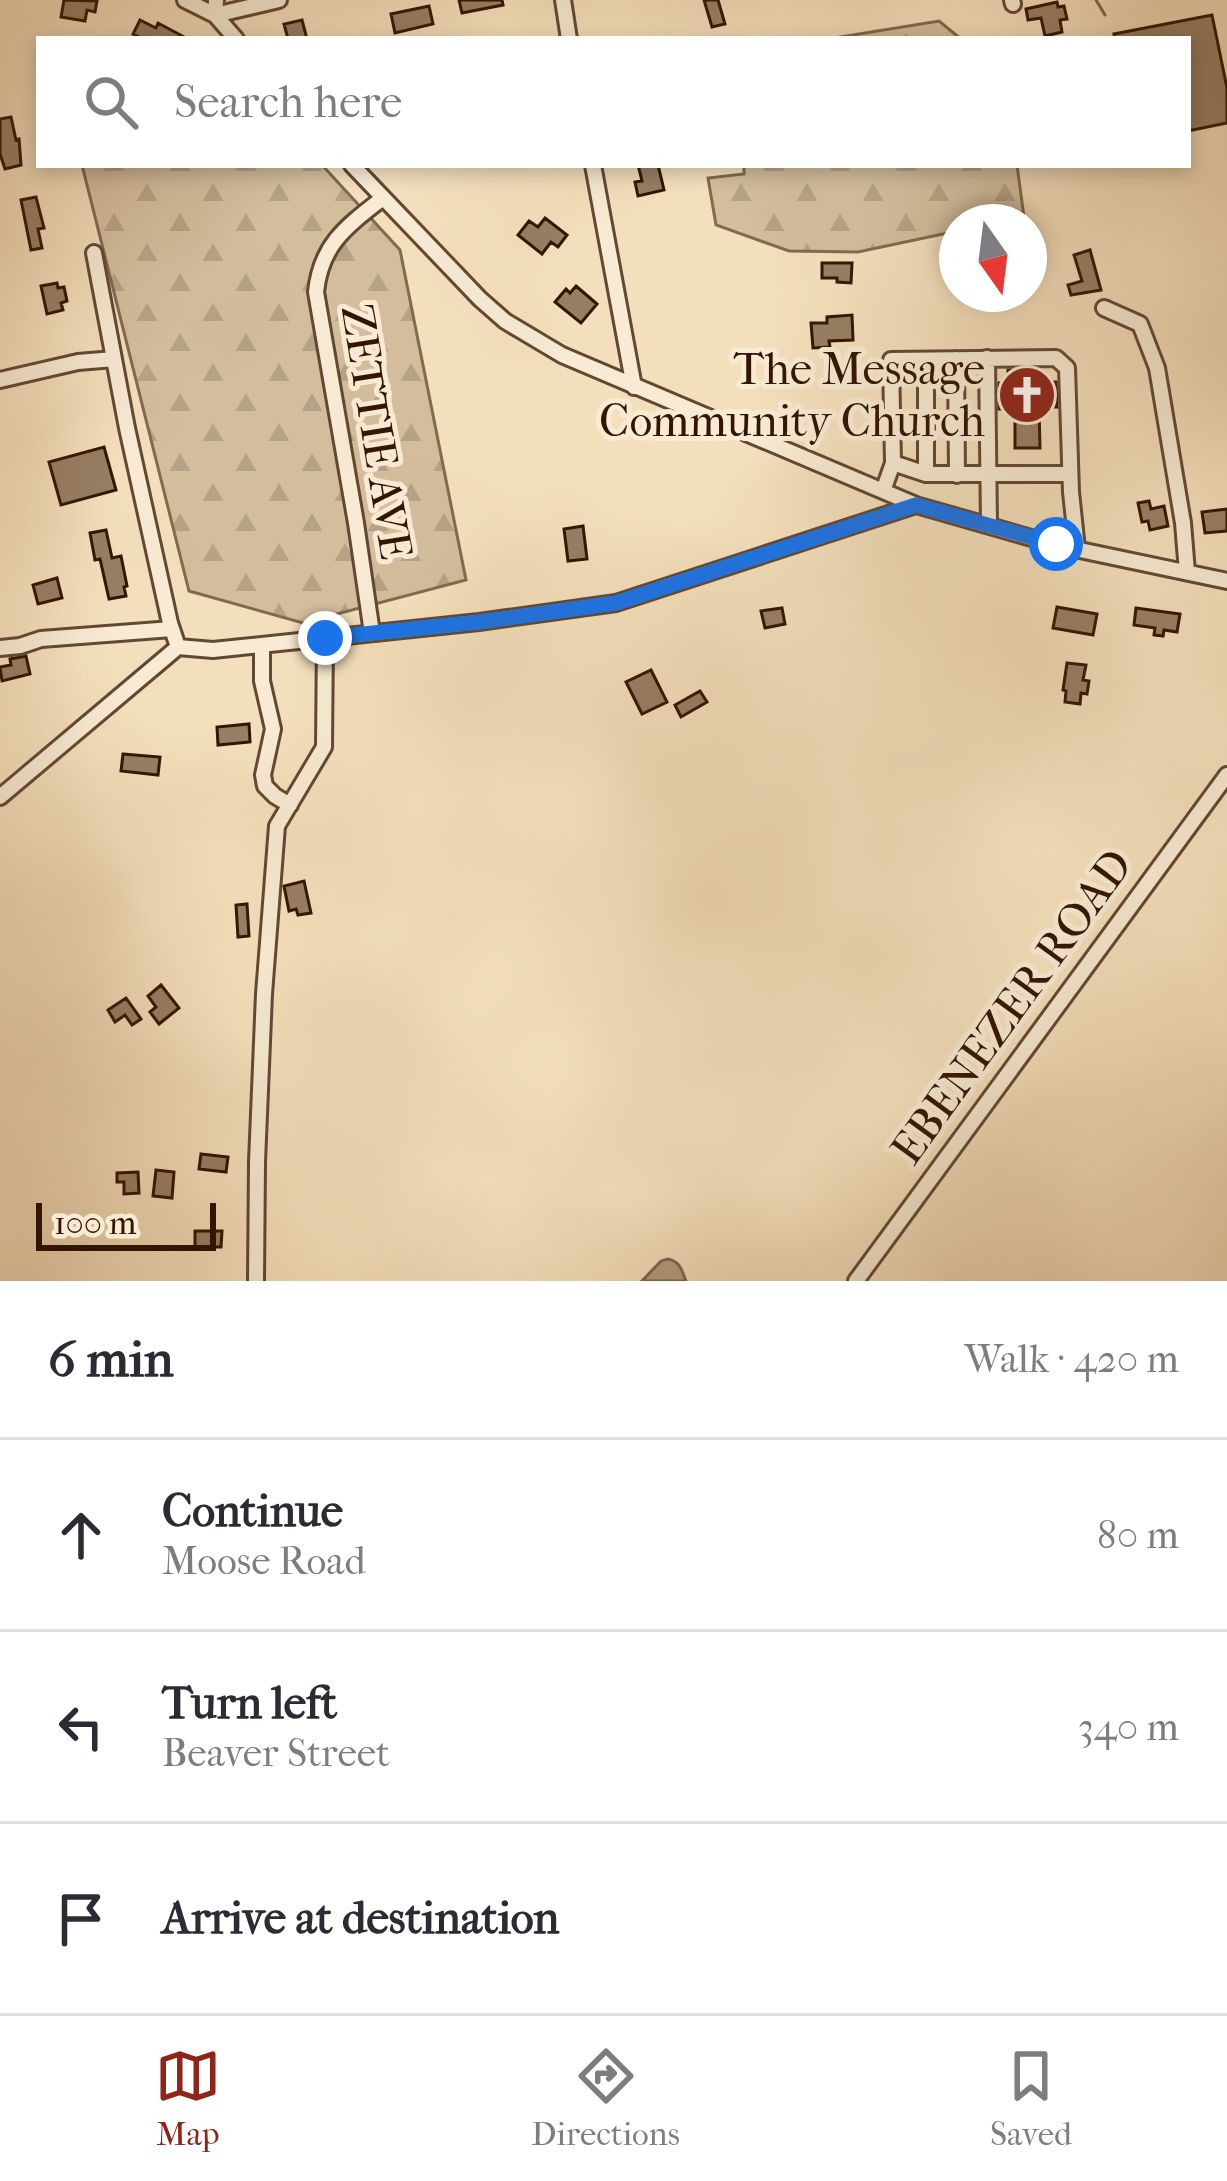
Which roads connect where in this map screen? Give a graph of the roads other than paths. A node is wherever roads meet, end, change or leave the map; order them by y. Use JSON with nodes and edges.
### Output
{"nodes":[{"id":1,"x":185,"y":0,"type":"edge"},
{"id":2,"x":279,"y":0,"type":"edge"},
{"id":3,"x":562,"y":0,"type":"edge"},
{"id":4,"x":215,"y":8,"type":"edge"},
{"id":5,"x":234,"y":36,"type":"edge"},
{"id":6,"x":568,"y":36,"type":"edge"},
{"id":7,"x":355,"y":168,"type":"edge"},
{"id":8,"x":593,"y":168,"type":"edge"},
{"id":9,"x":383,"y":198,"type":"junction"},
{"id":10,"x":94,"y":253,"type":"dead end"},
{"id":11,"x":1104,"y":308,"type":"dead end"},
{"id":12,"x":987,"y":358,"type":"junction"},
{"id":13,"x":114,"y":359,"type":"junction"},
{"id":14,"x":956,"y":359,"type":"junction"},
{"id":15,"x":926,"y":360,"type":"junction"},
{"id":16,"x":0,"y":380,"type":"edge"},
{"id":17,"x":634,"y":387,"type":"junction"},
{"id":18,"x":893,"y":463,"type":"junction"},
{"id":19,"x":926,"y":474,"type":"junction"},
{"id":20,"x":1070,"y":474,"type":"junction"},
{"id":21,"x":957,"y":476,"type":"junction"},
{"id":22,"x":989,"y":476,"type":"junction"},
{"id":23,"x":883,"y":491,"type":"junction"},
{"id":24,"x":916,"y":505,"type":"junction"},
{"id":25,"x":988,"y":525,"type":"junction"},
{"id":26,"x":1077,"y":549,"type":"junction"},
{"id":27,"x":1187,"y":572,"type":"junction"},
{"id":28,"x":1227,"y":580,"type":"edge"},
{"id":29,"x":172,"y":628,"type":"junction"},
{"id":30,"x":372,"y":633,"type":"junction"},
{"id":31,"x":325,"y":638,"type":"junction"},
{"id":32,"x":262,"y":645,"type":"junction"},
{"id":33,"x":178,"y":646,"type":"junction"},
{"id":34,"x":0,"y":648,"type":"edge"},
{"id":35,"x":1227,"y":775,"type":"edge"},
{"id":36,"x":0,"y":797,"type":"edge"},
{"id":37,"x":290,"y":805,"type":"junction"},
{"id":38,"x":256,"y":1281,"type":"edge"},
{"id":39,"x":856,"y":1281,"type":"edge"}],
"edges":[{"from":1,"to":4,"type":"street"},
{"from":2,"to":4,"type":"street"},
{"from":3,"to":6,"type":"street"},
{"from":4,"to":5,"type":"street"},
{"from":7,"to":9,"type":"street"},
{"from":8,"to":17,"type":"street"},
{"from":9,"to":17,"type":"street"},
{"from":9,"to":30,"type":"street","name":"ZETTIE AVE"},
{"from":10,"to":13,"type":"street"},
{"from":11,"to":27,"type":"street"},
{"from":12,"to":14,"type":"street"},
{"from":12,"to":20,"type":"street"},
{"from":12,"to":22,"type":"street"},
{"from":13,"to":16,"type":"street"},
{"from":13,"to":29,"type":"street"},
{"from":14,"to":15,"type":"street"},
{"from":14,"to":21,"type":"street"},
{"from":15,"to":18,"type":"street"},
{"from":15,"to":19,"type":"street"},
{"from":17,"to":23,"type":"street"},
{"from":18,"to":19,"type":"street"},
{"from":18,"to":23,"type":"street"},
{"from":19,"to":21,"type":"street"},
{"from":20,"to":22,"type":"street"},
{"from":20,"to":26,"type":"street"},
{"from":21,"to":22,"type":"street"},
{"from":22,"to":25,"type":"street"},
{"from":23,"to":24,"type":"street"},
{"from":24,"to":25,"type":"street"},
{"from":24,"to":30,"type":"street"},
{"from":25,"to":26,"type":"street"},
{"from":26,"to":27,"type":"street"},
{"from":27,"to":28,"type":"street"},
{"from":29,"to":33,"type":"street"},
{"from":29,"to":34,"type":"street"},
{"from":30,"to":31,"type":"street"},
{"from":31,"to":32,"type":"street"},
{"from":31,"to":37,"type":"street"},
{"from":32,"to":33,"type":"street"},
{"from":32,"to":37,"type":"street"},
{"from":33,"to":36,"type":"street"},
{"from":35,"to":39,"type":"street","name":"EBENEZER ROAD"},
{"from":37,"to":38,"type":"street"}]}
